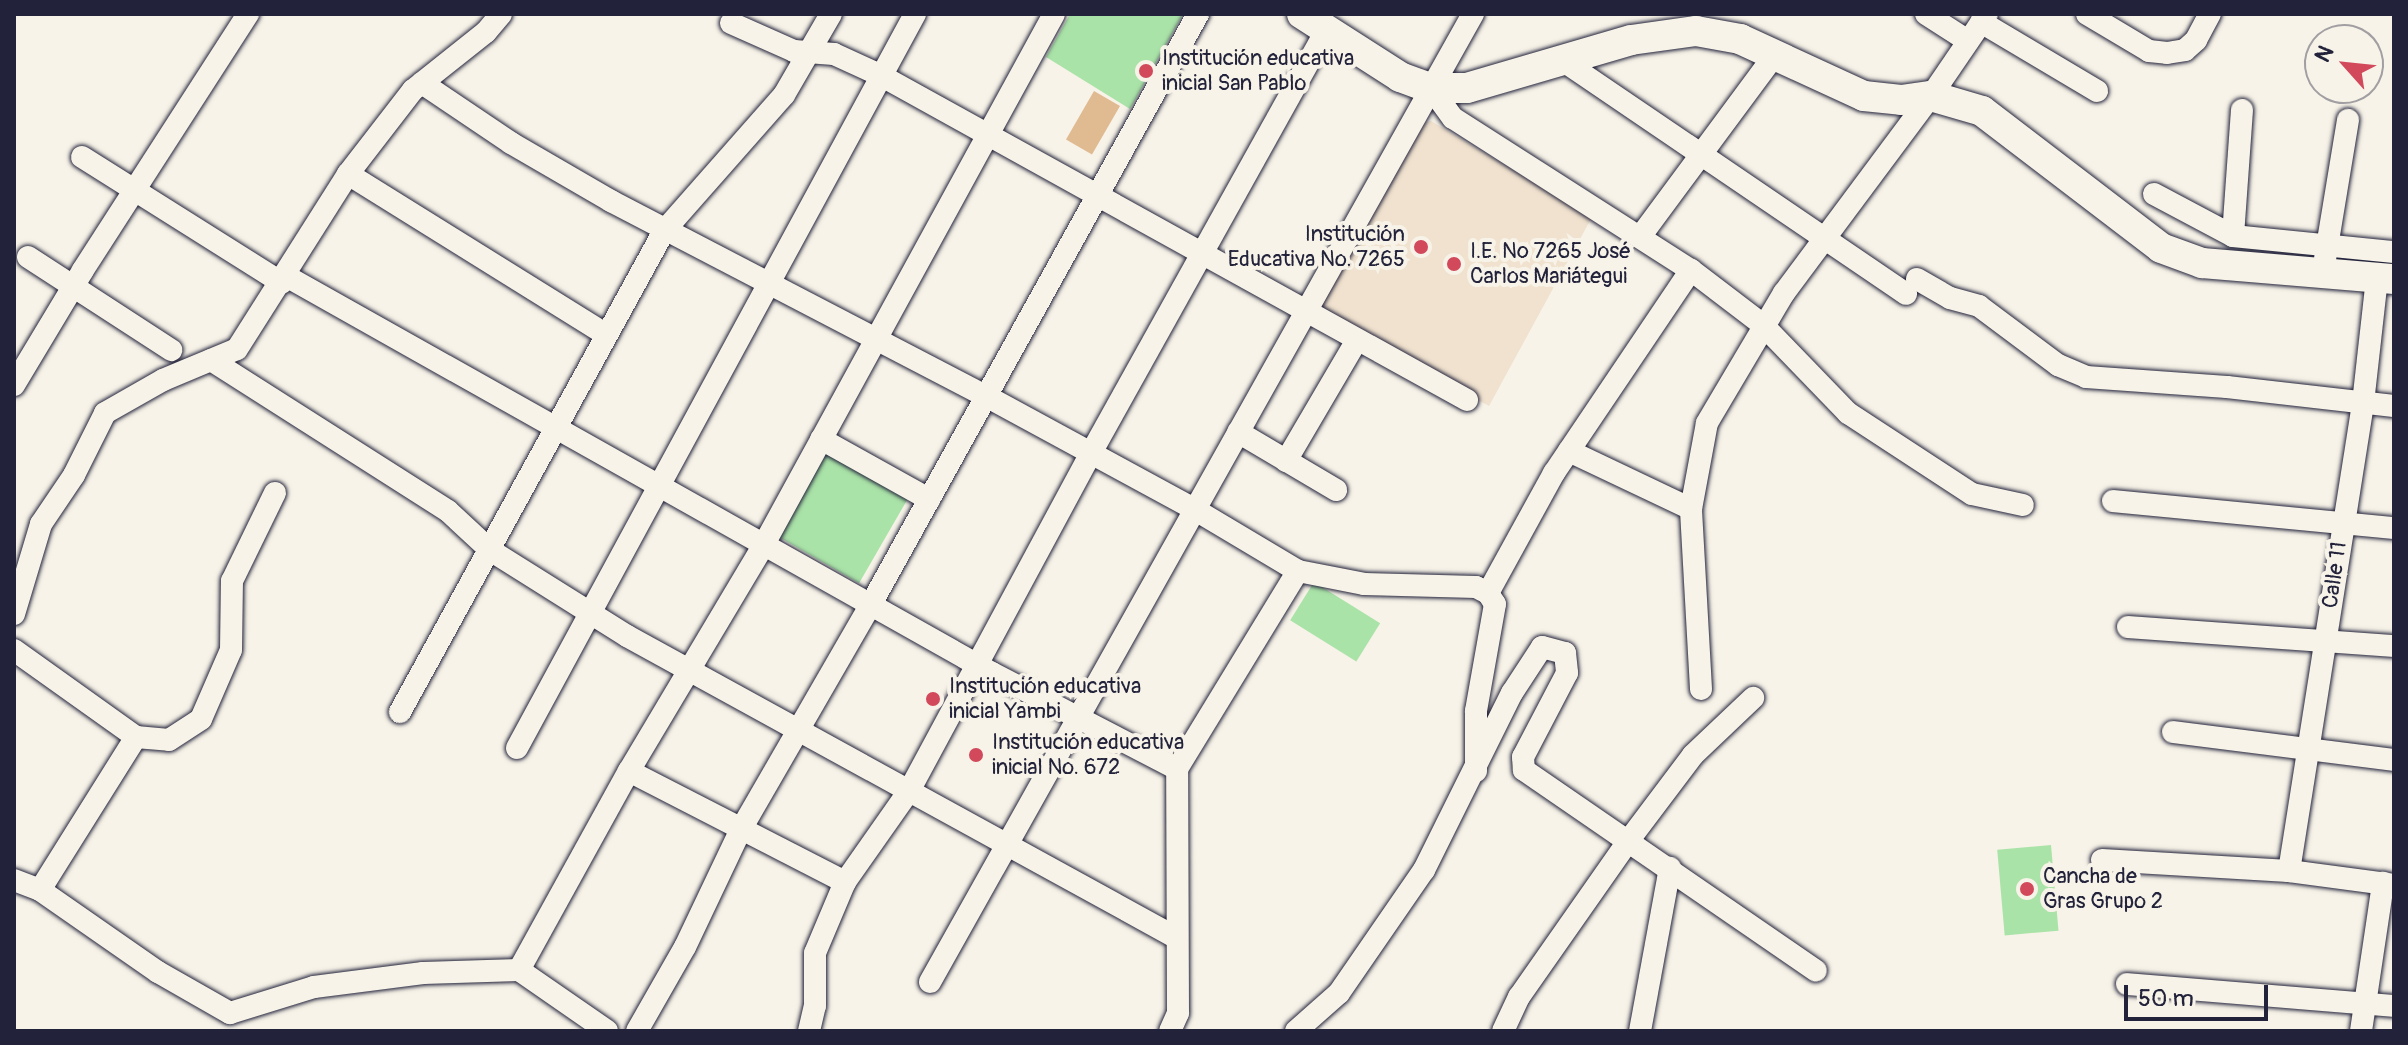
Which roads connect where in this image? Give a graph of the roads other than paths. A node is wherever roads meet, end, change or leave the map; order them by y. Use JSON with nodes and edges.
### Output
{"nodes":[{"id":1,"x":248,"y":14,"type":"edge"},
{"id":2,"x":501,"y":14,"type":"edge"},
{"id":3,"x":831,"y":14,"type":"edge"},
{"id":4,"x":915,"y":14,"type":"edge"},
{"id":5,"x":1054,"y":14,"type":"edge"},
{"id":6,"x":1198,"y":14,"type":"edge"},
{"id":7,"x":1473,"y":14,"type":"edge"},
{"id":8,"x":1704,"y":14,"type":"edge"},
{"id":9,"x":1926,"y":14,"type":"edge"},
{"id":10,"x":2087,"y":14,"type":"edge"},
{"id":11,"x":2210,"y":14,"type":"edge"},
{"id":12,"x":1984,"y":18,"type":"edge"},
{"id":13,"x":1314,"y":22,"type":"edge"},
{"id":14,"x":731,"y":23,"type":"dead end"},
{"id":15,"x":1740,"y":39,"type":"junction"},
{"id":16,"x":1968,"y":41,"type":"junction"},
{"id":17,"x":811,"y":54,"type":"junction"},
{"id":18,"x":1774,"y":56,"type":"junction"},
{"id":19,"x":1562,"y":60,"type":"junction"},
{"id":20,"x":880,"y":75,"type":"junction"},
{"id":21,"x":422,"y":83,"type":"junction"},
{"id":22,"x":1431,"y":88,"type":"junction"},
{"id":23,"x":2097,"y":91,"type":"dead end"},
{"id":24,"x":1931,"y":96,"type":"junction"},
{"id":25,"x":2242,"y":110,"type":"dead end"},
{"id":26,"x":2348,"y":120,"type":"dead end"},
{"id":27,"x":989,"y":136,"type":"junction"},
{"id":28,"x":1702,"y":153,"type":"junction"},
{"id":29,"x":82,"y":157,"type":"dead end"},
{"id":30,"x":348,"y":174,"type":"junction"},
{"id":31,"x":136,"y":189,"type":"junction"},
{"id":32,"x":1099,"y":194,"type":"junction"},
{"id":33,"x":2154,"y":194,"type":"dead end"},
{"id":34,"x":665,"y":229,"type":"junction"},
{"id":35,"x":1826,"y":236,"type":"junction"},
{"id":36,"x":2233,"y":236,"type":"junction"},
{"id":37,"x":1640,"y":237,"type":"junction"},
{"id":38,"x":1205,"y":252,"type":"junction"},
{"id":39,"x":2394,"y":252,"type":"edge"},
{"id":40,"x":28,"y":257,"type":"dead end"},
{"id":41,"x":2311,"y":259,"type":"junction"},
{"id":42,"x":1691,"y":270,"type":"junction"},
{"id":43,"x":2385,"y":278,"type":"edge"},
{"id":44,"x":284,"y":280,"type":"junction"},
{"id":45,"x":767,"y":282,"type":"junction"},
{"id":46,"x":73,"y":286,"type":"junction"},
{"id":47,"x":1306,"y":313,"type":"junction"},
{"id":48,"x":1762,"y":324,"type":"junction"},
{"id":49,"x":605,"y":334,"type":"junction"},
{"id":50,"x":877,"y":340,"type":"junction"},
{"id":51,"x":1357,"y":340,"type":"junction"},
{"id":52,"x":171,"y":350,"type":"dead end"},
{"id":53,"x":211,"y":360,"type":"junction"},
{"id":54,"x":14,"y":385,"type":"edge"},
{"id":55,"x":986,"y":396,"type":"junction"},
{"id":56,"x":1467,"y":400,"type":"dead end"},
{"id":57,"x":2363,"y":403,"type":"junction"},
{"id":58,"x":2394,"y":406,"type":"edge"},
{"id":59,"x":554,"y":428,"type":"junction"},
{"id":60,"x":1238,"y":432,"type":"junction"},
{"id":61,"x":821,"y":439,"type":"junction"},
{"id":62,"x":1569,"y":451,"type":"junction"},
{"id":63,"x":1091,"y":453,"type":"junction"},
{"id":64,"x":1286,"y":461,"type":"junction"},
{"id":65,"x":658,"y":487,"type":"junction"},
{"id":66,"x":1336,"y":490,"type":"dead end"},
{"id":67,"x":275,"y":493,"type":"dead end"},
{"id":68,"x":929,"y":499,"type":"junction"},
{"id":69,"x":2113,"y":501,"type":"dead end"},
{"id":70,"x":2023,"y":505,"type":"dead end"},
{"id":71,"x":1194,"y":509,"type":"junction"},
{"id":72,"x":1691,"y":509,"type":"junction"},
{"id":73,"x":2342,"y":522,"type":"junction"},
{"id":74,"x":2394,"y":528,"type":"edge"},
{"id":75,"x":763,"y":546,"type":"junction"},
{"id":76,"x":489,"y":549,"type":"junction"},
{"id":77,"x":1298,"y":571,"type":"junction"},
{"id":78,"x":1488,"y":593,"type":"junction"},
{"id":79,"x":870,"y":606,"type":"junction"},
{"id":80,"x":590,"y":613,"type":"junction"},
{"id":81,"x":14,"y":614,"type":"edge"},
{"id":82,"x":2128,"y":627,"type":"dead end"},
{"id":83,"x":2327,"y":639,"type":"junction"},
{"id":84,"x":2394,"y":646,"type":"edge"},
{"id":85,"x":14,"y":650,"type":"edge"},
{"id":86,"x":977,"y":665,"type":"junction"},
{"id":87,"x":690,"y":669,"type":"junction"},
{"id":88,"x":1701,"y":689,"type":"dead end"},
{"id":89,"x":1753,"y":698,"type":"dead end"},
{"id":90,"x":400,"y":712,"type":"dead end"},
{"id":91,"x":1078,"y":718,"type":"junction"},
{"id":92,"x":798,"y":730,"type":"junction"},
{"id":93,"x":2173,"y":732,"type":"dead end"},
{"id":94,"x":136,"y":737,"type":"junction"},
{"id":95,"x":517,"y":748,"type":"dead end"},
{"id":96,"x":2310,"y":749,"type":"junction"},
{"id":97,"x":2394,"y":760,"type":"edge"},
{"id":98,"x":1177,"y":769,"type":"junction"},
{"id":99,"x":629,"y":771,"type":"junction"},
{"id":100,"x":1476,"y":771,"type":"junction"},
{"id":101,"x":909,"y":791,"type":"junction"},
{"id":102,"x":740,"y":831,"type":"junction"},
{"id":103,"x":1629,"y":840,"type":"junction"},
{"id":104,"x":1008,"y":845,"type":"junction"},
{"id":105,"x":2102,"y":860,"type":"dead end"},
{"id":106,"x":1670,"y":868,"type":"junction"},
{"id":107,"x":2289,"y":871,"type":"junction"},
{"id":108,"x":14,"y":880,"type":"edge"},
{"id":109,"x":845,"y":882,"type":"junction"},
{"id":110,"x":2388,"y":884,"type":"edge"},
{"id":111,"x":40,"y":890,"type":"junction"},
{"id":112,"x":1177,"y":938,"type":"junction"},
{"id":113,"x":519,"y":970,"type":"junction"},
{"id":114,"x":1816,"y":971,"type":"dead end"},
{"id":115,"x":930,"y":982,"type":"dead end"},
{"id":116,"x":2127,"y":984,"type":"dead end"},
{"id":117,"x":2365,"y":1004,"type":"junction"},
{"id":118,"x":2394,"y":1006,"type":"edge"},
{"id":119,"x":231,"y":1022,"type":"edge"},
{"id":120,"x":812,"y":1030,"type":"edge"},
{"id":121,"x":607,"y":1031,"type":"edge"},
{"id":122,"x":637,"y":1031,"type":"edge"},
{"id":123,"x":1170,"y":1031,"type":"edge"},
{"id":124,"x":1296,"y":1031,"type":"edge"},
{"id":125,"x":1503,"y":1031,"type":"edge"},
{"id":126,"x":1640,"y":1031,"type":"edge"},
{"id":127,"x":2361,"y":1031,"type":"edge"}],
"edges":[{"from":1,"to":31,"type":"street"},
{"from":2,"to":21,"type":"street"},
{"from":3,"to":17,"type":"street"},
{"from":4,"to":20,"type":"street"},
{"from":5,"to":27,"type":"street"},
{"from":6,"to":32,"type":"street"},
{"from":7,"to":22,"type":"street"},
{"from":8,"to":15,"type":"street"},
{"from":9,"to":16,"type":"street"},
{"from":10,"to":11,"type":"street"},
{"from":12,"to":16,"type":"street"},
{"from":12,"to":23,"type":"street"},
{"from":13,"to":22,"type":"street"},
{"from":13,"to":38,"type":"street"},
{"from":14,"to":17,"type":"street"},
{"from":15,"to":18,"type":"street"},
{"from":15,"to":19,"type":"street"},
{"from":16,"to":24,"type":"street"},
{"from":17,"to":20,"type":"street"},
{"from":17,"to":34,"type":"street"},
{"from":18,"to":24,"type":"street"},
{"from":18,"to":28,"type":"street"},
{"from":19,"to":22,"type":"street"},
{"from":19,"to":28,"type":"street"},
{"from":20,"to":27,"type":"street"},
{"from":20,"to":45,"type":"street"},
{"from":21,"to":30,"type":"street"},
{"from":21,"to":34,"type":"street"},
{"from":22,"to":37,"type":"street"},
{"from":22,"to":47,"type":"street"},
{"from":24,"to":35,"type":"street"},
{"from":24,"to":41,"type":"street"},
{"from":25,"to":36,"type":"street"},
{"from":26,"to":41,"type":"street"},
{"from":27,"to":32,"type":"street"},
{"from":27,"to":50,"type":"street"},
{"from":28,"to":35,"type":"street"},
{"from":28,"to":37,"type":"street"},
{"from":29,"to":31,"type":"street"},
{"from":30,"to":44,"type":"street"},
{"from":30,"to":49,"type":"street"},
{"from":31,"to":44,"type":"street"},
{"from":31,"to":46,"type":"street"},
{"from":32,"to":38,"type":"street"},
{"from":32,"to":55,"type":"street"},
{"from":33,"to":36,"type":"street"},
{"from":34,"to":45,"type":"street"},
{"from":34,"to":49,"type":"street"},
{"from":35,"to":48,"type":"street"},
{"from":35,"to":57,"type":"street"},
{"from":36,"to":41,"type":"street"},
{"from":37,"to":42,"type":"street"},
{"from":38,"to":47,"type":"street"},
{"from":38,"to":63,"type":"street"},
{"from":39,"to":41,"type":"street"},
{"from":40,"to":46,"type":"street"},
{"from":41,"to":43,"type":"street"},
{"from":42,"to":48,"type":"street"},
{"from":42,"to":62,"type":"street"},
{"from":43,"to":57,"type":"street","name":"Calle 11"},
{"from":44,"to":53,"type":"street"},
{"from":44,"to":59,"type":"street"},
{"from":45,"to":50,"type":"street"},
{"from":45,"to":65,"type":"street"},
{"from":46,"to":52,"type":"street"},
{"from":46,"to":54,"type":"street"},
{"from":47,"to":51,"type":"street"},
{"from":47,"to":60,"type":"street"},
{"from":48,"to":70,"type":"street"},
{"from":48,"to":72,"type":"street"},
{"from":49,"to":59,"type":"street"},
{"from":50,"to":55,"type":"street"},
{"from":50,"to":61,"type":"street"},
{"from":51,"to":56,"type":"street"},
{"from":51,"to":64,"type":"street"},
{"from":53,"to":76,"type":"street"},
{"from":53,"to":81,"type":"street"},
{"from":55,"to":63,"type":"street"},
{"from":55,"to":68,"type":"street"},
{"from":57,"to":58,"type":"street"},
{"from":57,"to":73,"type":"street","name":"Calle 11"},
{"from":59,"to":65,"type":"street"},
{"from":59,"to":76,"type":"street"},
{"from":60,"to":64,"type":"street"},
{"from":60,"to":71,"type":"street"},
{"from":61,"to":68,"type":"street"},
{"from":61,"to":75,"type":"street"},
{"from":62,"to":72,"type":"street"},
{"from":62,"to":78,"type":"street"},
{"from":63,"to":71,"type":"street"},
{"from":63,"to":86,"type":"street"},
{"from":64,"to":66,"type":"street"},
{"from":65,"to":75,"type":"street"},
{"from":65,"to":80,"type":"street"},
{"from":67,"to":94,"type":"street"},
{"from":68,"to":79,"type":"street"},
{"from":69,"to":73,"type":"street"},
{"from":71,"to":77,"type":"street"},
{"from":71,"to":91,"type":"street"},
{"from":72,"to":88,"type":"street"},
{"from":73,"to":74,"type":"street"},
{"from":73,"to":83,"type":"street","name":"Calle 11"},
{"from":75,"to":79,"type":"street"},
{"from":75,"to":87,"type":"street"},
{"from":76,"to":80,"type":"street"},
{"from":76,"to":90,"type":"street"},
{"from":77,"to":78,"type":"street"},
{"from":77,"to":98,"type":"street"},
{"from":78,"to":100,"type":"street"},
{"from":79,"to":86,"type":"street"},
{"from":79,"to":92,"type":"street"},
{"from":80,"to":87,"type":"street"},
{"from":80,"to":95,"type":"street"},
{"from":82,"to":83,"type":"street"},
{"from":83,"to":84,"type":"street"},
{"from":83,"to":96,"type":"street","name":"Calle 11"},
{"from":85,"to":94,"type":"street"},
{"from":86,"to":91,"type":"street"},
{"from":86,"to":101,"type":"street"},
{"from":87,"to":92,"type":"street"},
{"from":87,"to":99,"type":"street"},
{"from":89,"to":103,"type":"street"},
{"from":91,"to":98,"type":"street"},
{"from":91,"to":104,"type":"street"},
{"from":92,"to":101,"type":"street"},
{"from":92,"to":102,"type":"street"},
{"from":93,"to":96,"type":"street"},
{"from":94,"to":111,"type":"street"},
{"from":96,"to":97,"type":"street"},
{"from":96,"to":107,"type":"street","name":"Calle 11"},
{"from":98,"to":112,"type":"street"},
{"from":99,"to":102,"type":"street"},
{"from":99,"to":113,"type":"street"},
{"from":100,"to":103,"type":"street"},
{"from":100,"to":124,"type":"street"},
{"from":101,"to":104,"type":"street"},
{"from":101,"to":109,"type":"street"},
{"from":102,"to":109,"type":"street"},
{"from":102,"to":122,"type":"street"},
{"from":103,"to":106,"type":"street"},
{"from":103,"to":125,"type":"street"},
{"from":104,"to":112,"type":"street"},
{"from":104,"to":115,"type":"street"},
{"from":105,"to":107,"type":"street"},
{"from":106,"to":114,"type":"street"},
{"from":106,"to":126,"type":"street"},
{"from":107,"to":110,"type":"street"},
{"from":108,"to":111,"type":"street"},
{"from":109,"to":120,"type":"street"},
{"from":110,"to":117,"type":"street"},
{"from":111,"to":119,"type":"street"},
{"from":112,"to":123,"type":"street"},
{"from":113,"to":119,"type":"street"},
{"from":113,"to":121,"type":"street"},
{"from":116,"to":117,"type":"street"},
{"from":117,"to":118,"type":"street"},
{"from":117,"to":127,"type":"street"}]}
